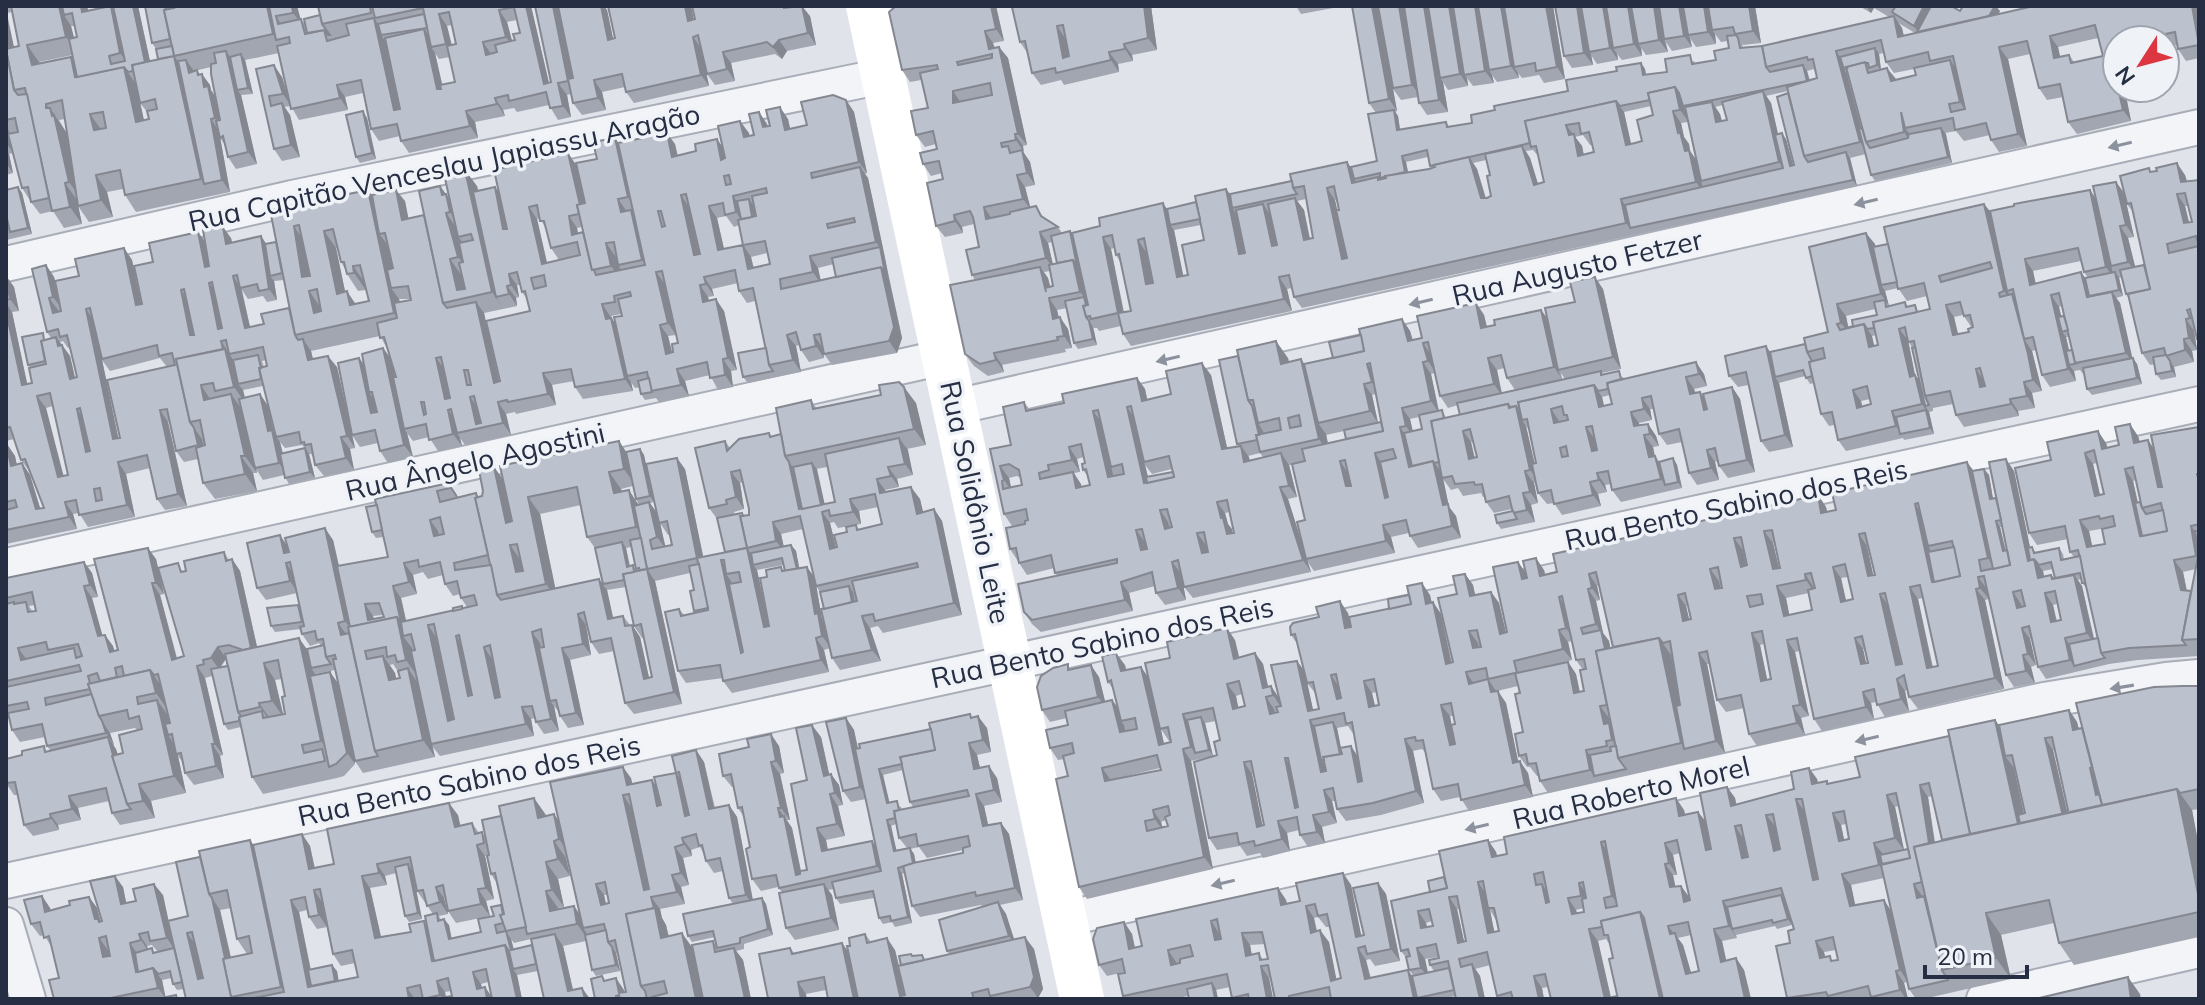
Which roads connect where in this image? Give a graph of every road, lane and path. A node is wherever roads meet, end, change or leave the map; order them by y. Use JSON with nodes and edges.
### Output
{"nodes":[{"id":1,"x":868,"y":6,"type":"edge"},
{"id":2,"x":883,"y":76,"type":"junction"},
{"id":3,"x":2199,"y":127,"type":"edge"},
{"id":4,"x":6,"y":264,"type":"edge"},
{"id":5,"x":944,"y":357,"type":"junction"},
{"id":6,"x":2199,"y":404,"type":"edge"},
{"id":7,"x":955,"y":407,"type":"junction"},
{"id":8,"x":6,"y":566,"type":"edge"},
{"id":9,"x":1011,"y":662,"type":"junction"},
{"id":10,"x":2199,"y":677,"type":"edge"},
{"id":11,"x":6,"y":881,"type":"edge"},
{"id":12,"x":1064,"y":919,"type":"junction"},
{"id":13,"x":6,"y":925,"type":"edge"},
{"id":14,"x":2199,"y":950,"type":"edge"},
{"id":15,"x":18,"y":982,"type":"edge"},
{"id":16,"x":1082,"y":999,"type":"edge"},
{"id":17,"x":1984,"y":999,"type":"edge"}],
"edges":[{"from":1,"to":2,"type":"main road","name":"Rua Solidônio Leite"},
{"from":2,"to":4,"type":"street","name":"Rua Capitão Venceslau Japiassu Aragão"},
{"from":2,"to":5,"type":"main road","name":"Rua Solidônio Leite"},
{"from":3,"to":7,"type":"street","name":"Rua Augusto Fetzer","one_way":true},
{"from":5,"to":7,"type":"main road","name":"Rua Solidônio Leite"},
{"from":5,"to":8,"type":"street","name":"Rua Ângelo Agostini"},
{"from":6,"to":9,"type":"street","name":"Rua Bento Sabino dos Reis"},
{"from":7,"to":9,"type":"main road","name":"Rua Solidônio Leite"},
{"from":9,"to":11,"type":"street","name":"Rua Bento Sabino dos Reis"},
{"from":9,"to":12,"type":"main road","name":"Rua Solidônio Leite"},
{"from":10,"to":12,"type":"street","name":"Rua Roberto Morel","one_way":true},
{"from":12,"to":16,"type":"main road","name":"Rua Solidônio Leite"},
{"from":13,"to":15,"type":"street"},
{"from":14,"to":17,"type":"street"}]}
